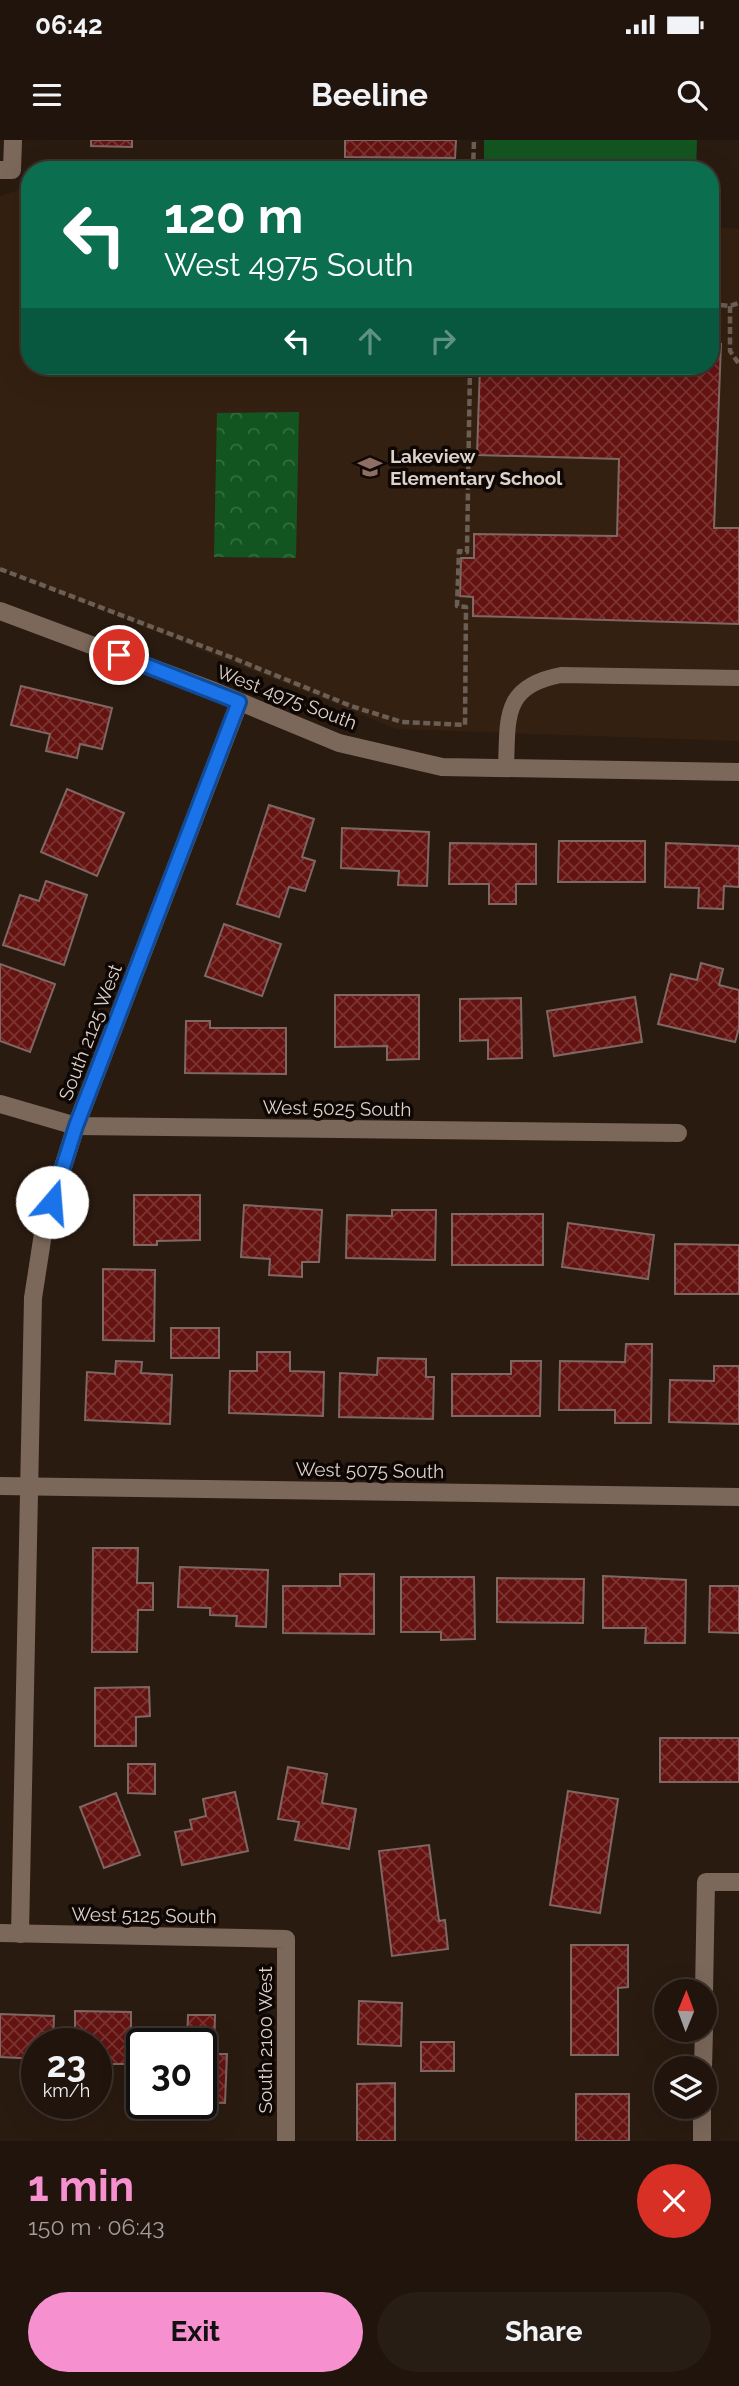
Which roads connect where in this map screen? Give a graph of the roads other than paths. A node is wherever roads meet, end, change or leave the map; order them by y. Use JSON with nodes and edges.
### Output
{"nodes":[{"id":1,"x":12,"y":140,"type":"edge"},
{"id":2,"x":6,"y":170,"type":"edge"},
{"id":3,"x":0,"y":611,"type":"edge"},
{"id":4,"x":739,"y":678,"type":"edge"},
{"id":5,"x":239,"y":702,"type":"junction"},
{"id":6,"x":506,"y":768,"type":"junction"},
{"id":7,"x":739,"y":772,"type":"edge"},
{"id":8,"x":0,"y":1104,"type":"edge"},
{"id":9,"x":76,"y":1126,"type":"junction"},
{"id":10,"x":678,"y":1133,"type":"dead end"},
{"id":11,"x":0,"y":1486,"type":"edge"},
{"id":12,"x":29,"y":1486,"type":"junction"},
{"id":13,"x":739,"y":1497,"type":"edge"},
{"id":14,"x":739,"y":1882,"type":"edge"},
{"id":15,"x":0,"y":1933,"type":"edge"},
{"id":16,"x":20,"y":1934,"type":"junction"},
{"id":17,"x":286,"y":1939,"type":"joint"},
{"id":18,"x":704,"y":1979,"type":"edge"},
{"id":19,"x":702,"y":2119,"type":"edge"},
{"id":20,"x":286,"y":2141,"type":"edge"},
{"id":21,"x":702,"y":2141,"type":"edge"}],
"edges":[{"from":1,"to":2,"type":"street"},
{"from":3,"to":5,"type":"street","name":"West 4975 South"},
{"from":4,"to":6,"type":"lane"},
{"from":5,"to":6,"type":"street","name":"West 4975 South"},
{"from":5,"to":9,"type":"street","name":"South 2125 West"},
{"from":6,"to":7,"type":"street","name":"West 4975 South"},
{"from":8,"to":9,"type":"street","name":"West 5025 South"},
{"from":9,"to":10,"type":"street","name":"West 5025 South"},
{"from":9,"to":12,"type":"street","name":"South 2125 West"},
{"from":11,"to":12,"type":"street","name":"West 5075 South"},
{"from":12,"to":13,"type":"street","name":"West 5075 South"},
{"from":12,"to":16,"type":"street","name":"South 2125 West"},
{"from":14,"to":18,"type":"street"},
{"from":15,"to":16,"type":"street","name":"West 5125 South"},
{"from":16,"to":17,"type":"street","name":"West 5125 South"},
{"from":17,"to":20,"type":"street","name":"South 2100 West"},
{"from":19,"to":21,"type":"street"}]}
